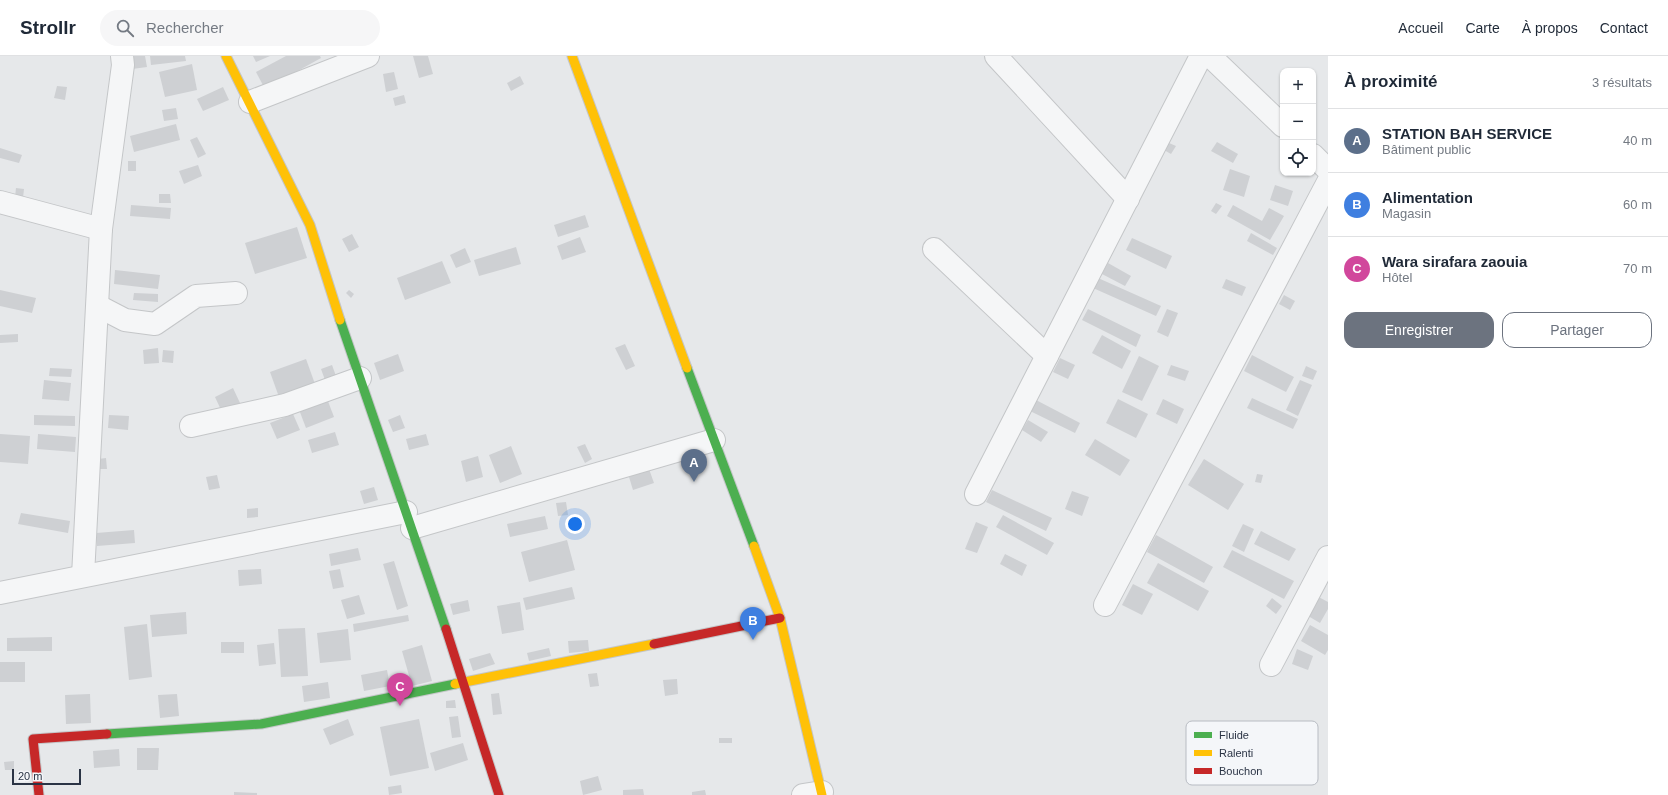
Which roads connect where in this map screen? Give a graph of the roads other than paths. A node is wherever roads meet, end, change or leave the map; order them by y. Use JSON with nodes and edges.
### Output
{"nodes":[{"id":1,"x":122,"y":56,"type":"edge"},
{"id":2,"x":226,"y":56,"type":"edge"},
{"id":3,"x":368,"y":56,"type":"edge"},
{"id":4,"x":572,"y":56,"type":"edge"},
{"id":5,"x":996,"y":56,"type":"edge"},
{"id":6,"x":1201,"y":56,"type":"edge"},
{"id":7,"x":1210,"y":56,"type":"edge"},
{"id":8,"x":250,"y":102,"type":"junction"},
{"id":9,"x":1280,"y":123,"type":"edge"},
{"id":10,"x":1324,"y":164,"type":"edge"},
{"id":11,"x":1128,"y":199,"type":"junction"},
{"id":12,"x":0,"y":202,"type":"edge"},
{"id":13,"x":101,"y":229,"type":"junction"},
{"id":14,"x":934,"y":249,"type":"dead end"},
{"id":15,"x":236,"y":293,"type":"dead end"},
{"id":16,"x":98,"y":306,"type":"junction"},
{"id":17,"x":1047,"y":356,"type":"junction"},
{"id":18,"x":360,"y":378,"type":"junction"},
{"id":19,"x":191,"y":426,"type":"dead end"},
{"id":20,"x":714,"y":440,"type":"junction"},
{"id":21,"x":976,"y":494,"type":"dead end"},
{"id":22,"x":409,"y":520,"type":"junction"},
{"id":23,"x":1328,"y":557,"type":"edge"},
{"id":24,"x":82,"y":576,"type":"junction"},
{"id":25,"x":0,"y":593,"type":"edge"},
{"id":26,"x":1105,"y":605,"type":"dead end"},
{"id":27,"x":780,"y":618,"type":"junction"},
{"id":28,"x":1271,"y":665,"type":"dead end"},
{"id":29,"x":465,"y":683,"type":"junction"},
{"id":30,"x":816,"y":794,"type":"edge"},
{"id":31,"x":39,"y":795,"type":"edge"},
{"id":32,"x":499,"y":795,"type":"edge"}],
"edges":[{"from":1,"to":13,"type":"street"},
{"from":2,"to":8,"type":"street"},
{"from":3,"to":8,"type":"street"},
{"from":4,"to":20,"type":"street"},
{"from":5,"to":11,"type":"street"},
{"from":6,"to":11,"type":"street"},
{"from":7,"to":9,"type":"street"},
{"from":8,"to":18,"type":"street"},
{"from":10,"to":26,"type":"street"},
{"from":11,"to":17,"type":"street"},
{"from":12,"to":13,"type":"street"},
{"from":13,"to":16,"type":"street"},
{"from":14,"to":17,"type":"street"},
{"from":15,"to":16,"type":"street"},
{"from":16,"to":24,"type":"street"},
{"from":17,"to":21,"type":"street"},
{"from":18,"to":19,"type":"street"},
{"from":18,"to":22,"type":"street"},
{"from":20,"to":22,"type":"street"},
{"from":20,"to":27,"type":"street"},
{"from":22,"to":24,"type":"street"},
{"from":22,"to":29,"type":"street"},
{"from":23,"to":28,"type":"street"},
{"from":24,"to":25,"type":"street"},
{"from":27,"to":29,"type":"street"},
{"from":27,"to":30,"type":"street"},
{"from":29,"to":31,"type":"street"},
{"from":29,"to":32,"type":"street"}]}
